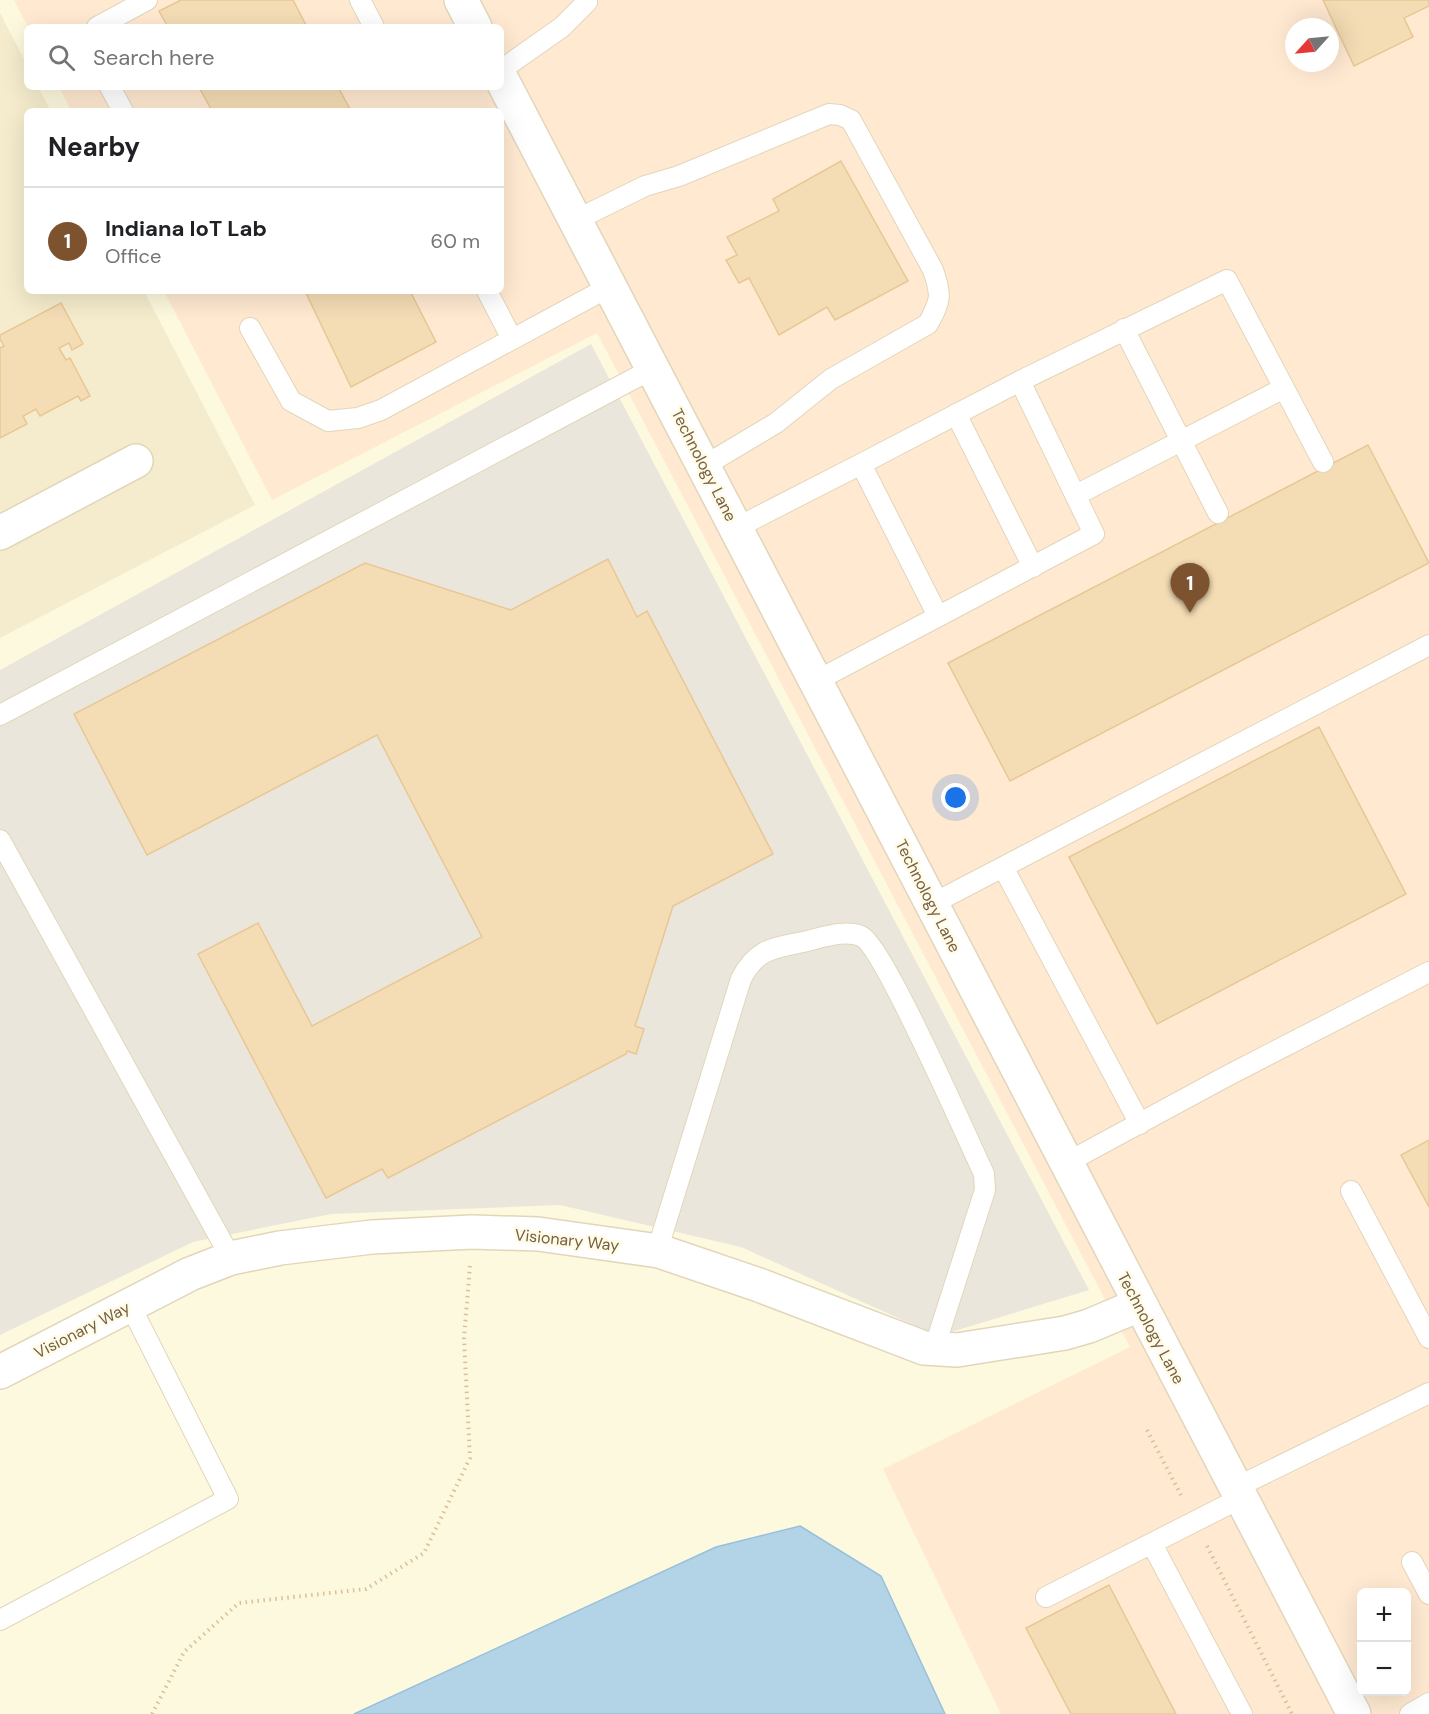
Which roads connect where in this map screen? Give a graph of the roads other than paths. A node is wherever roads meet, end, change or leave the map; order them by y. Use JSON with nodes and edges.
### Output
{"nodes":[{"id":1,"x":147,"y":0,"type":"edge"},
{"id":2,"x":360,"y":0,"type":"edge"},
{"id":3,"x":461,"y":0,"type":"edge"},
{"id":4,"x":586,"y":0,"type":"edge"},
{"id":5,"x":103,"y":24,"type":"edge"},
{"id":6,"x":372,"y":24,"type":"edge"},
{"id":7,"x":473,"y":24,"type":"edge"},
{"id":8,"x":504,"y":68,"type":"edge"},
{"id":9,"x":504,"y":84,"type":"edge"},
{"id":10,"x":112,"y":90,"type":"edge"},
{"id":11,"x":121,"y":108,"type":"edge"},
{"id":12,"x":576,"y":220,"type":"junction"},
{"id":13,"x":610,"y":286,"type":"junction"},
{"id":14,"x":489,"y":294,"type":"edge"},
{"id":15,"x":250,"y":328,"type":"dead end"},
{"id":16,"x":1124,"y":329,"type":"junction"},
{"id":17,"x":512,"y":339,"type":"junction"},
{"id":18,"x":654,"y":368,"type":"junction"},
{"id":19,"x":1020,"y":381,"type":"junction"},
{"id":20,"x":1284,"y":388,"type":"junction"},
{"id":21,"x":956,"y":414,"type":"junction"},
{"id":22,"x":1181,"y":440,"type":"junction"},
{"id":23,"x":136,"y":462,"type":"dead end"},
{"id":24,"x":1323,"y":462,"type":"dead end"},
{"id":25,"x":861,"y":464,"type":"junction"},
{"id":26,"x":704,"y":466,"type":"junction"},
{"id":27,"x":1076,"y":495,"type":"junction"},
{"id":28,"x":1218,"y":513,"type":"dead end"},
{"id":29,"x":736,"y":528,"type":"junction"},
{"id":30,"x":0,"y":533,"type":"edge"},
{"id":31,"x":1033,"y":567,"type":"junction"},
{"id":32,"x":938,"y":616,"type":"junction"},
{"id":33,"x":1429,"y":645,"type":"edge"},
{"id":34,"x":816,"y":681,"type":"junction"},
{"id":35,"x":0,"y":715,"type":"edge"},
{"id":36,"x":0,"y":840,"type":"edge"},
{"id":37,"x":1003,"y":867,"type":"junction"},
{"id":38,"x":932,"y":904,"type":"junction"},
{"id":39,"x":1429,"y":972,"type":"edge"},
{"id":40,"x":1140,"y":1124,"type":"junction"},
{"id":41,"x":1066,"y":1163,"type":"junction"},
{"id":42,"x":1351,"y":1191,"type":"dead end"},
{"id":43,"x":657,"y":1251,"type":"junction"},
{"id":44,"x":231,"y":1258,"type":"junction"},
{"id":45,"x":130,"y":1305,"type":"junction"},
{"id":46,"x":1139,"y":1305,"type":"junction"},
{"id":47,"x":1429,"y":1338,"type":"edge"},
{"id":48,"x":934,"y":1349,"type":"junction"},
{"id":49,"x":0,"y":1372,"type":"edge"},
{"id":50,"x":1429,"y":1393,"type":"edge"},
{"id":51,"x":1238,"y":1493,"type":"junction"},
{"id":52,"x":1152,"y":1544,"type":"junction"},
{"id":53,"x":1412,"y":1562,"type":"dead end"},
{"id":54,"x":1429,"y":1594,"type":"edge"},
{"id":55,"x":1046,"y":1597,"type":"dead end"},
{"id":56,"x":0,"y":1620,"type":"edge"},
{"id":57,"x":1429,"y":1703,"type":"edge"},
{"id":58,"x":1242,"y":1714,"type":"edge"},
{"id":59,"x":1354,"y":1714,"type":"edge"},
{"id":60,"x":1410,"y":1714,"type":"edge"}],
"edges":[{"from":1,"to":5,"type":"lane"},
{"from":2,"to":6,"type":"lane"},
{"from":3,"to":7,"type":"street"},
{"from":4,"to":8,"type":"lane"},
{"from":9,"to":12,"type":"street","name":"Technology Lane"},
{"from":10,"to":11,"type":"lane"},
{"from":12,"to":13,"type":"street","name":"Technology Lane"},
{"from":12,"to":26,"type":"lane"},
{"from":13,"to":17,"type":"lane"},
{"from":13,"to":18,"type":"street","name":"Technology Lane"},
{"from":14,"to":17,"type":"lane"},
{"from":15,"to":17,"type":"lane"},
{"from":16,"to":19,"type":"lane"},
{"from":16,"to":20,"type":"lane"},
{"from":16,"to":22,"type":"lane"},
{"from":18,"to":26,"type":"street","name":"Technology Lane"},
{"from":18,"to":35,"type":"lane"},
{"from":19,"to":21,"type":"lane"},
{"from":19,"to":27,"type":"lane"},
{"from":20,"to":22,"type":"lane"},
{"from":20,"to":24,"type":"lane"},
{"from":21,"to":25,"type":"lane"},
{"from":21,"to":31,"type":"lane"},
{"from":22,"to":27,"type":"lane"},
{"from":22,"to":28,"type":"lane"},
{"from":23,"to":30,"type":"street"},
{"from":25,"to":29,"type":"lane"},
{"from":25,"to":32,"type":"lane"},
{"from":26,"to":29,"type":"street","name":"Technology Lane"},
{"from":27,"to":31,"type":"lane"},
{"from":29,"to":34,"type":"street","name":"Technology Lane"},
{"from":31,"to":32,"type":"lane"},
{"from":32,"to":34,"type":"lane"},
{"from":33,"to":37,"type":"lane"},
{"from":34,"to":38,"type":"street","name":"Technology Lane"},
{"from":36,"to":44,"type":"lane"},
{"from":37,"to":38,"type":"lane"},
{"from":37,"to":40,"type":"lane"},
{"from":38,"to":41,"type":"street","name":"Technology Lane"},
{"from":39,"to":40,"type":"lane"},
{"from":40,"to":41,"type":"lane"},
{"from":41,"to":46,"type":"street","name":"Technology Lane"},
{"from":42,"to":47,"type":"lane"},
{"from":43,"to":44,"type":"street","name":"Visionary Way"},
{"from":43,"to":48,"type":"street","name":"Visionary Way"},
{"from":43,"to":48,"type":"lane"},
{"from":44,"to":45,"type":"street","name":"Visionary Way"},
{"from":45,"to":49,"type":"street","name":"Visionary Way"},
{"from":45,"to":56,"type":"lane"},
{"from":46,"to":48,"type":"street","name":"Visionary Way"},
{"from":46,"to":51,"type":"street","name":"Technology Lane"},
{"from":50,"to":51,"type":"lane"},
{"from":51,"to":52,"type":"lane"},
{"from":51,"to":59,"type":"street","name":"Technology Lane"},
{"from":52,"to":55,"type":"lane"},
{"from":52,"to":58,"type":"lane"},
{"from":53,"to":54,"type":"lane"},
{"from":57,"to":60,"type":"lane"}]}
